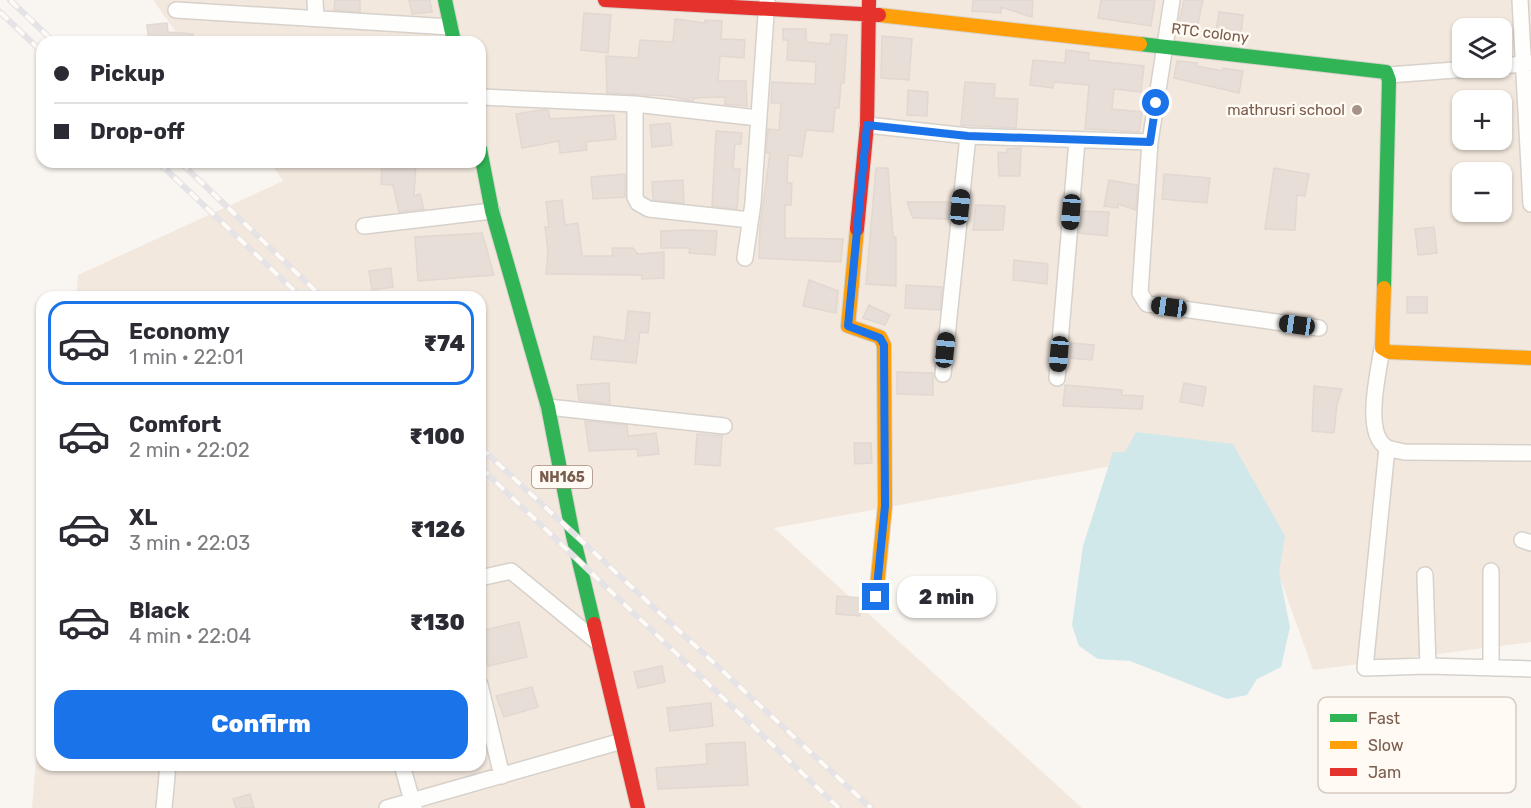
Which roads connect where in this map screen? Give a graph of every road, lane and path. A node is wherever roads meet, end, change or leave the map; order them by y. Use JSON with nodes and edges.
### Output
{"nodes":[{"id":1,"x":315,"y":0,"type":"edge"},
{"id":2,"x":445,"y":0,"type":"edge"},
{"id":3,"x":604,"y":0,"type":"edge"},
{"id":4,"x":1172,"y":0,"type":"edge"},
{"id":5,"x":1520,"y":0,"type":"edge"},
{"id":6,"x":659,"y":2,"type":"edge"},
{"id":7,"x":766,"y":5,"type":"edge"},
{"id":8,"x":868,"y":7,"type":"edge"},
{"id":9,"x":176,"y":10,"type":"dead end"},
{"id":10,"x":316,"y":18,"type":"junction"},
{"id":11,"x":452,"y":35,"type":"edge"},
{"id":12,"x":1166,"y":45,"type":"junction"},
{"id":13,"x":1526,"y":64,"type":"edge"},
{"id":14,"x":1452,"y":70,"type":"edge"},
{"id":15,"x":1388,"y":75,"type":"junction"},
{"id":16,"x":486,"y":97,"type":"edge"},
{"id":17,"x":635,"y":104,"type":"junction"},
{"id":18,"x":758,"y":118,"type":"junction"},
{"id":19,"x":867,"y":125,"type":"junction"},
{"id":20,"x":968,"y":136,"type":"junction"},
{"id":21,"x":1077,"y":141,"type":"junction"},
{"id":22,"x":1150,"y":142,"type":"junction"},
{"id":23,"x":484,"y":168,"type":"edge"},
{"id":24,"x":1531,"y":204,"type":"edge"},
{"id":25,"x":492,"y":211,"type":"junction"},
{"id":26,"x":750,"y":220,"type":"junction"},
{"id":27,"x":364,"y":226,"type":"dead end"},
{"id":28,"x":745,"y":258,"type":"dead end"},
{"id":29,"x":1319,"y":328,"type":"dead end"},
{"id":30,"x":1382,"y":348,"type":"junction"},
{"id":31,"x":1531,"y":358,"type":"edge"},
{"id":32,"x":943,"y":374,"type":"dead end"},
{"id":33,"x":1056,"y":378,"type":"dead end"},
{"id":34,"x":548,"y":407,"type":"junction"},
{"id":35,"x":724,"y":426,"type":"dead end"},
{"id":36,"x":1387,"y":447,"type":"junction"},
{"id":37,"x":1531,"y":453,"type":"edge"},
{"id":38,"x":1491,"y":571,"type":"dead end"},
{"id":39,"x":1425,"y":575,"type":"dead end"},
{"id":40,"x":486,"y":577,"type":"edge"},
{"id":41,"x":876,"y":597,"type":"dead end"},
{"id":42,"x":598,"y":643,"type":"junction"},
{"id":43,"x":1428,"y":666,"type":"junction"},
{"id":44,"x":1491,"y":668,"type":"junction"},
{"id":45,"x":1531,"y":669,"type":"edge"},
{"id":46,"x":486,"y":710,"type":"edge"},
{"id":47,"x":622,"y":741,"type":"junction"},
{"id":48,"x":167,"y":771,"type":"edge"},
{"id":49,"x":404,"y":771,"type":"edge"},
{"id":50,"x":502,"y":776,"type":"junction"},
{"id":51,"x":413,"y":805,"type":"edge"},
{"id":52,"x":164,"y":808,"type":"edge"},
{"id":53,"x":387,"y":808,"type":"edge"},
{"id":54,"x":638,"y":808,"type":"edge"}],
"edges":[{"from":1,"to":10,"type":"street"},
{"from":2,"to":11,"type":"main road"},
{"from":3,"to":6,"type":"main road","name":"RTC colony"},
{"from":4,"to":12,"type":"street"},
{"from":5,"to":13,"type":"street"},
{"from":6,"to":7,"type":"main road","name":"RTC colony"},
{"from":7,"to":8,"type":"main road","name":"RTC colony"},
{"from":7,"to":18,"type":"street"},
{"from":8,"to":12,"type":"main road","name":"RTC colony"},
{"from":8,"to":19,"type":"main road"},
{"from":9,"to":10,"type":"street"},
{"from":10,"to":11,"type":"street"},
{"from":12,"to":15,"type":"main road","name":"RTC colony"},
{"from":12,"to":22,"type":"street"},
{"from":13,"to":24,"type":"street"},
{"from":14,"to":15,"type":"street"},
{"from":15,"to":30,"type":"main road"},
{"from":16,"to":17,"type":"street"},
{"from":17,"to":18,"type":"street"},
{"from":17,"to":26,"type":"street"},
{"from":18,"to":26,"type":"street"},
{"from":19,"to":20,"type":"street"},
{"from":19,"to":41,"type":"main road"},
{"from":20,"to":21,"type":"street"},
{"from":20,"to":32,"type":"street"},
{"from":21,"to":22,"type":"street"},
{"from":21,"to":33,"type":"street"},
{"from":22,"to":29,"type":"street"},
{"from":23,"to":25,"type":"main road","number":"NH165"},
{"from":25,"to":27,"type":"street"},
{"from":25,"to":34,"type":"main road","number":"NH165"},
{"from":26,"to":28,"type":"street"},
{"from":30,"to":31,"type":"main road"},
{"from":30,"to":36,"type":"street"},
{"from":34,"to":35,"type":"street"},
{"from":34,"to":42,"type":"main road","number":"NH165"},
{"from":36,"to":37,"type":"street"},
{"from":36,"to":43,"type":"street"},
{"from":38,"to":44,"type":"street"},
{"from":39,"to":43,"type":"street"},
{"from":40,"to":42,"type":"street"},
{"from":42,"to":47,"type":"main road","number":"NH165"},
{"from":43,"to":44,"type":"street"},
{"from":44,"to":45,"type":"street"},
{"from":46,"to":50,"type":"street"},
{"from":47,"to":50,"type":"street"},
{"from":47,"to":54,"type":"main road","number":"NH165"},
{"from":48,"to":52,"type":"street"},
{"from":49,"to":51,"type":"street"},
{"from":50,"to":51,"type":"street"},
{"from":51,"to":53,"type":"street"}]}
